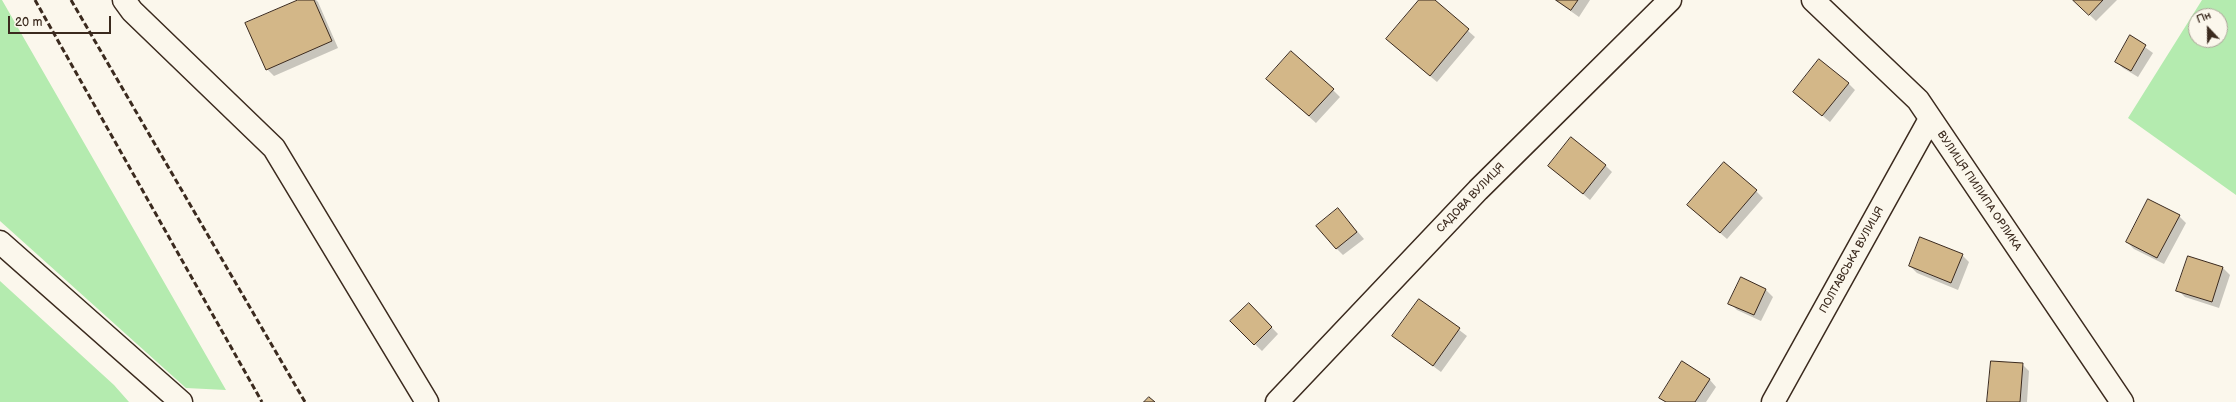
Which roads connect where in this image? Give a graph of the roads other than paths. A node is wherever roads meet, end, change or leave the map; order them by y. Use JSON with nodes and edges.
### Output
{"nodes":[{"id":1,"x":124,"y":0,"type":"edge"},
{"id":2,"x":1670,"y":0,"type":"edge"},
{"id":3,"x":1813,"y":0,"type":"edge"},
{"id":4,"x":1930,"y":119,"type":"junction"},
{"id":5,"x":0,"y":242,"type":"edge"},
{"id":6,"x":182,"y":402,"type":"edge"},
{"id":7,"x":427,"y":402,"type":"edge"},
{"id":8,"x":1277,"y":402,"type":"edge"},
{"id":9,"x":1773,"y":402,"type":"edge"},
{"id":10,"x":2122,"y":402,"type":"edge"}],
"edges":[{"from":1,"to":7,"type":"street"},
{"from":2,"to":8,"type":"street","name":"САДОВА ВУЛИЦЯ"},
{"from":3,"to":4,"type":"street","name":"ВУЛИЦЯ ПИЛИПА ОРЛИКА"},
{"from":4,"to":9,"type":"street","name":"ПОЛТАВСЬКА ВУЛИЦЯ"},
{"from":4,"to":10,"type":"street","name":"ВУЛИЦЯ ПИЛИПА ОРЛИКА"},
{"from":5,"to":6,"type":"street"}]}
